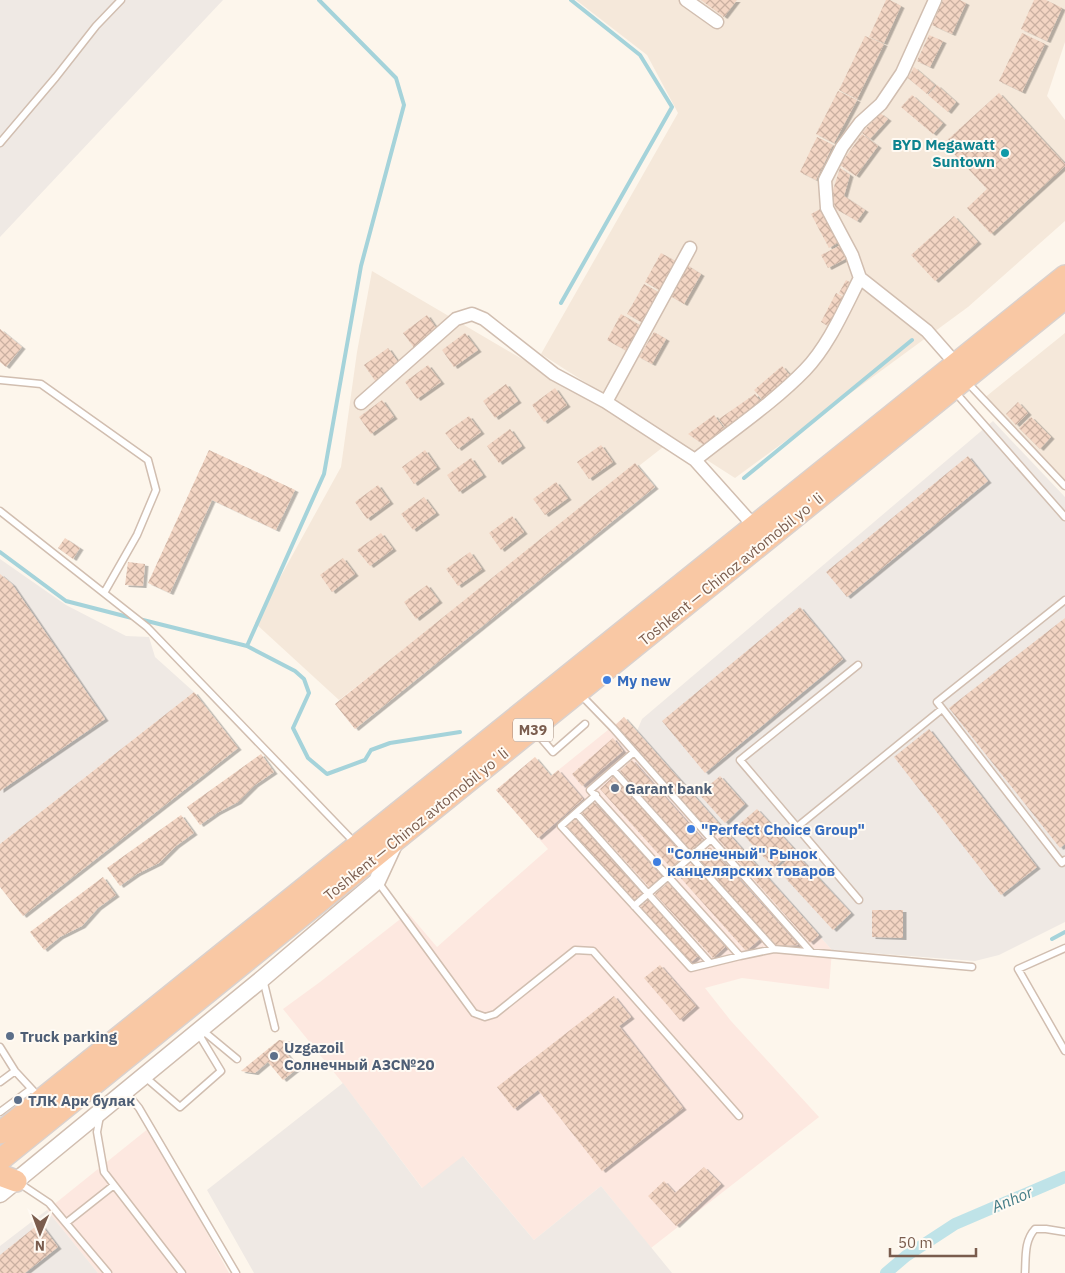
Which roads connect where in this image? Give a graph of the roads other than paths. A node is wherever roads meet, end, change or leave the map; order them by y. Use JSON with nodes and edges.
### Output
{"nodes":[{"id":1,"x":121,"y":0,"type":"edge"},
{"id":2,"x":686,"y":0,"type":"edge"},
{"id":3,"x":935,"y":0,"type":"edge"},
{"id":4,"x":717,"y":22,"type":"dead end"},
{"id":5,"x":0,"y":143,"type":"edge"},
{"id":6,"x":690,"y":248,"type":"dead end"},
{"id":7,"x":1065,"y":276,"type":"edge"},
{"id":8,"x":860,"y":278,"type":"junction"},
{"id":9,"x":1065,"y":298,"type":"edge"},
{"id":10,"x":957,"y":378,"type":"junction"},
{"id":11,"x":0,"y":380,"type":"edge"},
{"id":12,"x":606,"y":402,"type":"junction"},
{"id":13,"x":361,"y":403,"type":"dead end"},
{"id":14,"x":695,"y":460,"type":"junction"},
{"id":15,"x":1065,"y":486,"type":"edge"},
{"id":16,"x":0,"y":511,"type":"edge"},
{"id":17,"x":1065,"y":517,"type":"edge"},
{"id":18,"x":754,"y":526,"type":"junction"},
{"id":19,"x":104,"y":594,"type":"junction"},
{"id":20,"x":1065,"y":600,"type":"edge"},
{"id":21,"x":858,"y":665,"type":"dead end"},
{"id":22,"x":578,"y":692,"type":"junction"},
{"id":23,"x":942,"y":710,"type":"junction"},
{"id":24,"x":585,"y":724,"type":"dead end"},
{"id":25,"x":534,"y":729,"type":"junction"},
{"id":26,"x":634,"y":752,"type":"junction"},
{"id":27,"x":613,"y":770,"type":"junction"},
{"id":28,"x":596,"y":795,"type":"junction"},
{"id":29,"x":576,"y":813,"type":"junction"},
{"id":30,"x":797,"y":827,"type":"junction"},
{"id":31,"x":711,"y":839,"type":"junction"},
{"id":32,"x":395,"y":841,"type":"junction"},
{"id":33,"x":357,"y":845,"type":"junction"},
{"id":34,"x":691,"y":857,"type":"junction"},
{"id":35,"x":1065,"y":860,"type":"edge"},
{"id":36,"x":669,"y":876,"type":"junction"},
{"id":37,"x":378,"y":880,"type":"junction"},
{"id":38,"x":648,"y":894,"type":"junction"},
{"id":39,"x":859,"y":900,"type":"dead end"},
{"id":40,"x":634,"y":906,"type":"junction"},
{"id":41,"x":1065,"y":948,"type":"edge"},
{"id":42,"x":774,"y":949,"type":"junction"},
{"id":43,"x":811,"y":952,"type":"junction"},
{"id":44,"x":740,"y":956,"type":"junction"},
{"id":45,"x":710,"y":962,"type":"junction"},
{"id":46,"x":972,"y":966,"type":"dead end"},
{"id":47,"x":263,"y":978,"type":"junction"},
{"id":48,"x":159,"y":1005,"type":"junction"},
{"id":49,"x":276,"y":1028,"type":"dead end"},
{"id":50,"x":163,"y":1029,"type":"junction"},
{"id":51,"x":199,"y":1031,"type":"junction"},
{"id":52,"x":0,"y":1048,"type":"edge"},
{"id":53,"x":1065,"y":1051,"type":"edge"},
{"id":54,"x":173,"y":1052,"type":"junction"},
{"id":55,"x":237,"y":1059,"type":"dead end"},
{"id":56,"x":15,"y":1071,"type":"junction"},
{"id":57,"x":144,"y":1076,"type":"junction"},
{"id":58,"x":0,"y":1082,"type":"edge"},
{"id":59,"x":126,"y":1092,"type":"junction"},
{"id":60,"x":36,"y":1094,"type":"junction"},
{"id":61,"x":0,"y":1112,"type":"edge"},
{"id":62,"x":101,"y":1112,"type":"junction"},
{"id":63,"x":739,"y":1116,"type":"dead end"},
{"id":64,"x":0,"y":1133,"type":"edge"},
{"id":65,"x":0,"y":1160,"type":"edge"},
{"id":66,"x":5,"y":1184,"type":"edge"},
{"id":67,"x":114,"y":1185,"type":"junction"},
{"id":68,"x":66,"y":1223,"type":"junction"},
{"id":69,"x":1065,"y":1232,"type":"edge"},
{"id":70,"x":108,"y":1273,"type":"edge"},
{"id":71,"x":182,"y":1273,"type":"edge"},
{"id":72,"x":236,"y":1273,"type":"edge"},
{"id":73,"x":1025,"y":1273,"type":"edge"}],
"edges":[{"from":1,"to":5,"type":"lane"},
{"from":2,"to":4,"type":"street"},
{"from":3,"to":8,"type":"street"},
{"from":6,"to":12,"type":"street"},
{"from":7,"to":10,"type":"highway","name":"Toshkent — Chinoz avtomobil yoʻli","number":"M39"},
{"from":8,"to":10,"type":"street"},
{"from":8,"to":14,"type":"street"},
{"from":9,"to":10,"type":"highway","name":"Toshkent — Chinoz avtomobil yoʻli","number":"M39"},
{"from":10,"to":15,"type":"lane"},
{"from":10,"to":17,"type":"lane"},
{"from":10,"to":18,"type":"highway","name":"Toshkent — Chinoz avtomobil yoʻli","number":"M39"},
{"from":10,"to":22,"type":"highway","name":"Toshkent — Chinoz avtomobil yoʻli","number":"M39"},
{"from":11,"to":19,"type":"lane"},
{"from":12,"to":13,"type":"street"},
{"from":12,"to":14,"type":"street"},
{"from":14,"to":18,"type":"street"},
{"from":16,"to":19,"type":"lane"},
{"from":18,"to":33,"type":"highway","name":"Toshkent — Chinoz avtomobil yoʻli","number":"M39"},
{"from":19,"to":33,"type":"lane"},
{"from":20,"to":23,"type":"lane"},
{"from":21,"to":30,"type":"lane"},
{"from":22,"to":25,"type":"highway","name":"Toshkent — Chinoz avtomobil yoʻli","number":"M39"},
{"from":22,"to":26,"type":"lane"},
{"from":23,"to":30,"type":"lane"},
{"from":23,"to":35,"type":"lane"},
{"from":24,"to":25,"type":"lane"},
{"from":25,"to":32,"type":"highway","name":"Toshkent — Chinoz avtomobil yoʻli","number":"M39"},
{"from":26,"to":27,"type":"lane"},
{"from":26,"to":31,"type":"lane"},
{"from":27,"to":28,"type":"lane"},
{"from":27,"to":34,"type":"lane"},
{"from":28,"to":29,"type":"lane"},
{"from":28,"to":36,"type":"lane"},
{"from":29,"to":38,"type":"lane"},
{"from":29,"to":40,"type":"lane"},
{"from":30,"to":39,"type":"lane"},
{"from":31,"to":34,"type":"lane"},
{"from":31,"to":43,"type":"lane"},
{"from":32,"to":37,"type":"street","number":"M39"},
{"from":32,"to":50,"type":"highway","name":"Toshkent — Chinoz avtomobil yoʻli","number":"M39"},
{"from":33,"to":48,"type":"highway","name":"Toshkent — Chinoz avtomobil yoʻli","number":"M39"},
{"from":34,"to":36,"type":"lane"},
{"from":34,"to":42,"type":"lane"},
{"from":36,"to":38,"type":"lane"},
{"from":36,"to":44,"type":"lane"},
{"from":37,"to":47,"type":"street","number":"M39"},
{"from":37,"to":63,"type":"lane"},
{"from":38,"to":40,"type":"lane"},
{"from":38,"to":45,"type":"lane"},
{"from":40,"to":45,"type":"lane"},
{"from":41,"to":53,"type":"lane"},
{"from":42,"to":43,"type":"lane"},
{"from":42,"to":44,"type":"lane"},
{"from":43,"to":46,"type":"lane"},
{"from":44,"to":45,"type":"lane"},
{"from":47,"to":49,"type":"lane"},
{"from":47,"to":51,"type":"street","number":"M39"},
{"from":48,"to":50,"type":"highway"},
{"from":48,"to":60,"type":"highway","name":"Toshkent — Chinoz avtomobil yoʻli","number":"M39"},
{"from":50,"to":54,"type":"street"},
{"from":50,"to":65,"type":"highway","name":"Toshkent — Chinoz avtomobil yoʻli","number":"M39"},
{"from":51,"to":54,"type":"street","number":"M39"},
{"from":51,"to":55,"type":"lane"},
{"from":51,"to":57,"type":"lane"},
{"from":52,"to":56,"type":"lane"},
{"from":54,"to":57,"type":"street","number":"M39"},
{"from":56,"to":58,"type":"lane"},
{"from":56,"to":60,"type":"lane"},
{"from":57,"to":59,"type":"street","number":"M39"},
{"from":59,"to":62,"type":"street","number":"M39"},
{"from":59,"to":72,"type":"lane"},
{"from":60,"to":61,"type":"lane"},
{"from":60,"to":64,"type":"highway","name":"Toshkent — Chinoz avtomobil yoʻli","number":"M39"},
{"from":62,"to":66,"type":"street","number":"M39"},
{"from":62,"to":67,"type":"lane"},
{"from":66,"to":68,"type":"lane"},
{"from":67,"to":68,"type":"lane"},
{"from":67,"to":71,"type":"lane"},
{"from":68,"to":70,"type":"lane"},
{"from":69,"to":73,"type":"lane"}]}
